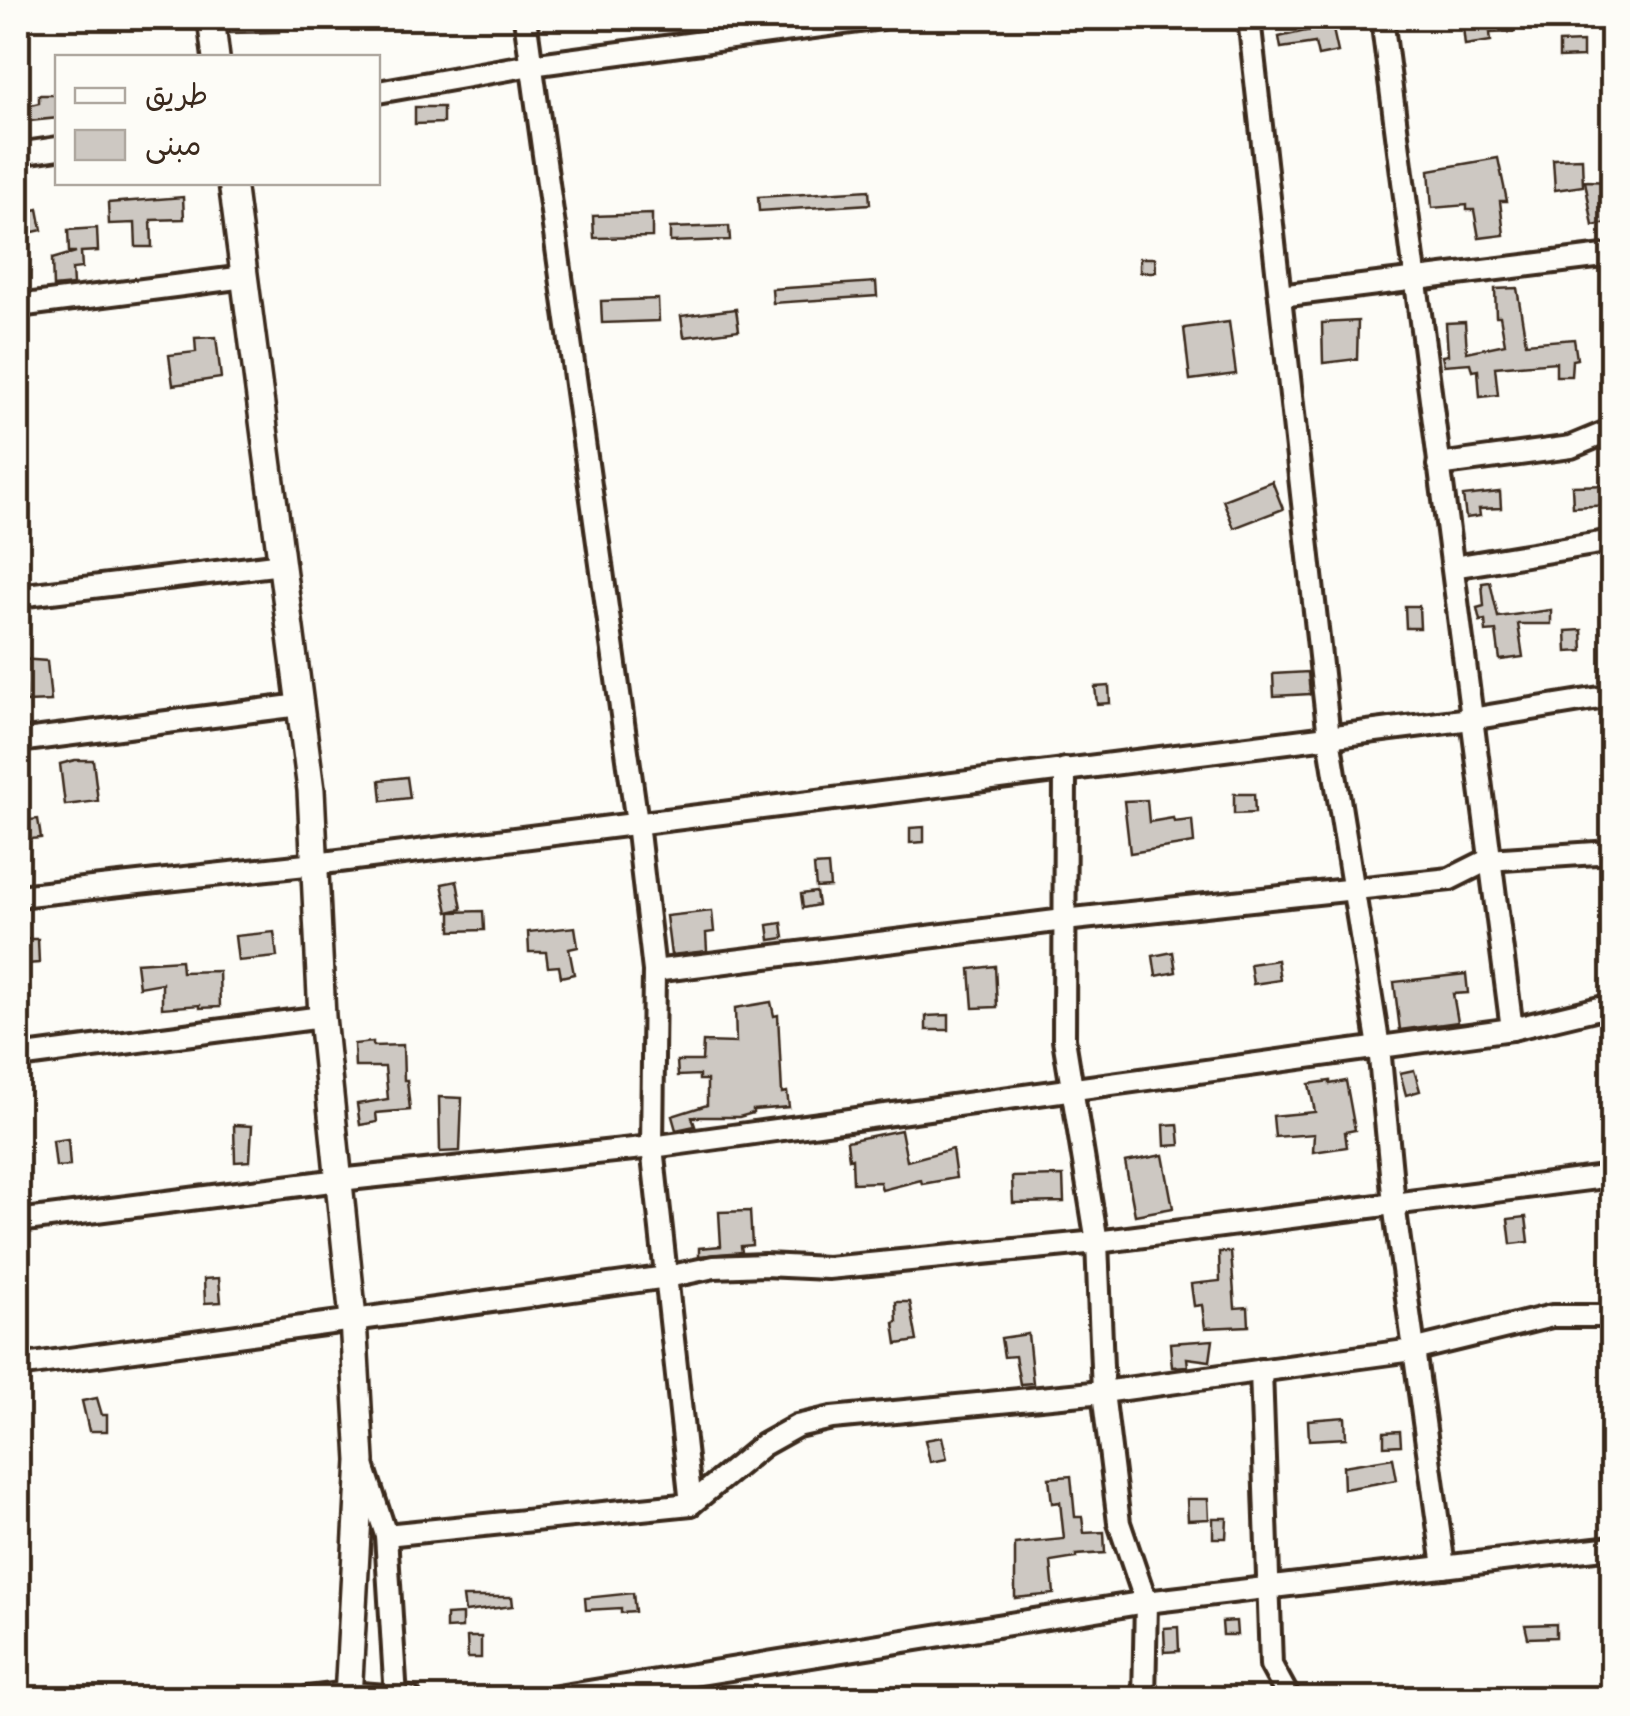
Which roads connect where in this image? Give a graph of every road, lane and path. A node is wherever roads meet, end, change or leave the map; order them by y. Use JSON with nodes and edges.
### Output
{"nodes":[{"id":1,"x":211,"y":18,"type":"edge"},
{"id":2,"x":525,"y":18,"type":"edge"},
{"id":3,"x":880,"y":18,"type":"edge"},
{"id":4,"x":1249,"y":18,"type":"edge"},
{"id":5,"x":1382,"y":18,"type":"edge"},
{"id":6,"x":751,"y":26,"type":"edge"},
{"id":7,"x":216,"y":55,"type":"edge"},
{"id":8,"x":531,"y":65,"type":"junction"},
{"id":9,"x":380,"y":92,"type":"edge"},
{"id":10,"x":55,"y":148,"type":"edge"},
{"id":11,"x":18,"y":154,"type":"edge"},
{"id":12,"x":232,"y":185,"type":"edge"},
{"id":13,"x":1612,"y":254,"type":"edge"},
{"id":14,"x":245,"y":277,"type":"junction"},
{"id":15,"x":1415,"y":279,"type":"junction"},
{"id":16,"x":1280,"y":296,"type":"junction"},
{"id":17,"x":18,"y":306,"type":"edge"},
{"id":18,"x":1612,"y":430,"type":"edge"},
{"id":19,"x":1438,"y":465,"type":"junction"},
{"id":20,"x":1612,"y":541,"type":"edge"},
{"id":21,"x":282,"y":564,"type":"junction"},
{"id":22,"x":1453,"y":567,"type":"junction"},
{"id":23,"x":18,"y":596,"type":"edge"},
{"id":24,"x":1612,"y":696,"type":"edge"},
{"id":25,"x":300,"y":705,"type":"junction"},
{"id":26,"x":1470,"y":719,"type":"junction"},
{"id":27,"x":1329,"y":737,"type":"junction"},
{"id":28,"x":18,"y":741,"type":"edge"},
{"id":29,"x":1065,"y":769,"type":"junction"},
{"id":30,"x":637,"y":823,"type":"junction"},
{"id":31,"x":1612,"y":852,"type":"edge"},
{"id":32,"x":1488,"y":860,"type":"junction"},
{"id":33,"x":314,"y":864,"type":"junction"},
{"id":34,"x":1354,"y":889,"type":"junction"},
{"id":35,"x":18,"y":896,"type":"edge"},
{"id":36,"x":1064,"y":920,"type":"junction"},
{"id":37,"x":654,"y":970,"type":"junction"},
{"id":38,"x":1612,"y":1005,"type":"edge"},
{"id":39,"x":322,"y":1017,"type":"junction"},
{"id":40,"x":1512,"y":1029,"type":"junction"},
{"id":41,"x":1379,"y":1046,"type":"junction"},
{"id":42,"x":18,"y":1057,"type":"edge"},
{"id":43,"x":1072,"y":1087,"type":"junction"},
{"id":44,"x":652,"y":1147,"type":"junction"},
{"id":45,"x":1612,"y":1176,"type":"edge"},
{"id":46,"x":339,"y":1180,"type":"junction"},
{"id":47,"x":1394,"y":1204,"type":"junction"},
{"id":48,"x":18,"y":1220,"type":"edge"},
{"id":49,"x":1096,"y":1242,"type":"junction"},
{"id":50,"x":667,"y":1277,"type":"junction"},
{"id":51,"x":1612,"y":1316,"type":"edge"},
{"id":52,"x":353,"y":1319,"type":"junction"},
{"id":53,"x":1413,"y":1350,"type":"junction"},
{"id":54,"x":18,"y":1366,"type":"edge"},
{"id":55,"x":1261,"y":1370,"type":"junction"},
{"id":56,"x":1102,"y":1392,"type":"junction"},
{"id":57,"x":361,"y":1461,"type":"junction"},
{"id":58,"x":690,"y":1504,"type":"junction"},
{"id":59,"x":386,"y":1535,"type":"junction"},
{"id":60,"x":1612,"y":1547,"type":"edge"},
{"id":61,"x":1444,"y":1567,"type":"junction"},
{"id":62,"x":1268,"y":1588,"type":"junction"},
{"id":63,"x":1146,"y":1602,"type":"junction"},
{"id":64,"x":349,"y":1696,"type":"edge"},
{"id":65,"x":308,"y":1698,"type":"edge"},
{"id":66,"x":401,"y":1698,"type":"edge"},
{"id":67,"x":551,"y":1698,"type":"edge"},
{"id":68,"x":1144,"y":1698,"type":"edge"},
{"id":69,"x":1290,"y":1698,"type":"edge"}],
"edges":[{"from":1,"to":7,"type":"street"},
{"from":2,"to":8,"type":"street"},
{"from":3,"to":6,"type":"street"},
{"from":4,"to":16,"type":"street"},
{"from":5,"to":15,"type":"street"},
{"from":6,"to":8,"type":"street"},
{"from":8,"to":9,"type":"street"},
{"from":8,"to":30,"type":"street"},
{"from":10,"to":11,"type":"street"},
{"from":12,"to":14,"type":"street"},
{"from":13,"to":15,"type":"street"},
{"from":14,"to":17,"type":"street"},
{"from":14,"to":21,"type":"street"},
{"from":15,"to":16,"type":"street"},
{"from":15,"to":19,"type":"street"},
{"from":16,"to":27,"type":"street"},
{"from":18,"to":19,"type":"street"},
{"from":19,"to":22,"type":"street"},
{"from":20,"to":22,"type":"street"},
{"from":21,"to":23,"type":"street"},
{"from":21,"to":25,"type":"street"},
{"from":22,"to":26,"type":"street"},
{"from":24,"to":26,"type":"street"},
{"from":25,"to":28,"type":"street"},
{"from":25,"to":33,"type":"street"},
{"from":26,"to":27,"type":"street"},
{"from":26,"to":32,"type":"street"},
{"from":27,"to":29,"type":"street"},
{"from":27,"to":34,"type":"street"},
{"from":29,"to":30,"type":"street"},
{"from":29,"to":36,"type":"street"},
{"from":30,"to":33,"type":"street"},
{"from":30,"to":37,"type":"street"},
{"from":31,"to":32,"type":"street"},
{"from":32,"to":34,"type":"street"},
{"from":32,"to":40,"type":"street"},
{"from":33,"to":35,"type":"street"},
{"from":33,"to":39,"type":"street"},
{"from":34,"to":36,"type":"street"},
{"from":34,"to":41,"type":"street"},
{"from":36,"to":37,"type":"street"},
{"from":36,"to":43,"type":"street"},
{"from":37,"to":44,"type":"street"},
{"from":38,"to":40,"type":"street"},
{"from":39,"to":42,"type":"street"},
{"from":39,"to":46,"type":"street"},
{"from":40,"to":41,"type":"street"},
{"from":41,"to":43,"type":"street"},
{"from":41,"to":47,"type":"street"},
{"from":43,"to":44,"type":"street"},
{"from":43,"to":49,"type":"street"},
{"from":44,"to":46,"type":"street"},
{"from":44,"to":50,"type":"street"},
{"from":45,"to":47,"type":"street"},
{"from":46,"to":48,"type":"street"},
{"from":46,"to":52,"type":"street"},
{"from":47,"to":49,"type":"street"},
{"from":47,"to":53,"type":"street"},
{"from":49,"to":50,"type":"street"},
{"from":49,"to":56,"type":"street"},
{"from":50,"to":52,"type":"street"},
{"from":50,"to":58,"type":"street"},
{"from":51,"to":53,"type":"street"},
{"from":52,"to":54,"type":"street"},
{"from":52,"to":57,"type":"street"},
{"from":53,"to":55,"type":"street"},
{"from":53,"to":61,"type":"street"},
{"from":55,"to":56,"type":"street"},
{"from":55,"to":62,"type":"street"},
{"from":56,"to":58,"type":"street"},
{"from":56,"to":63,"type":"street"},
{"from":57,"to":59,"type":"street"},
{"from":57,"to":64,"type":"street"},
{"from":58,"to":59,"type":"street"},
{"from":59,"to":66,"type":"street"},
{"from":60,"to":61,"type":"street"},
{"from":61,"to":62,"type":"street"},
{"from":62,"to":63,"type":"street"},
{"from":62,"to":69,"type":"street"},
{"from":63,"to":67,"type":"street"},
{"from":63,"to":68,"type":"street"},
{"from":64,"to":65,"type":"street"},
{"from":64,"to":66,"type":"street"}]}
